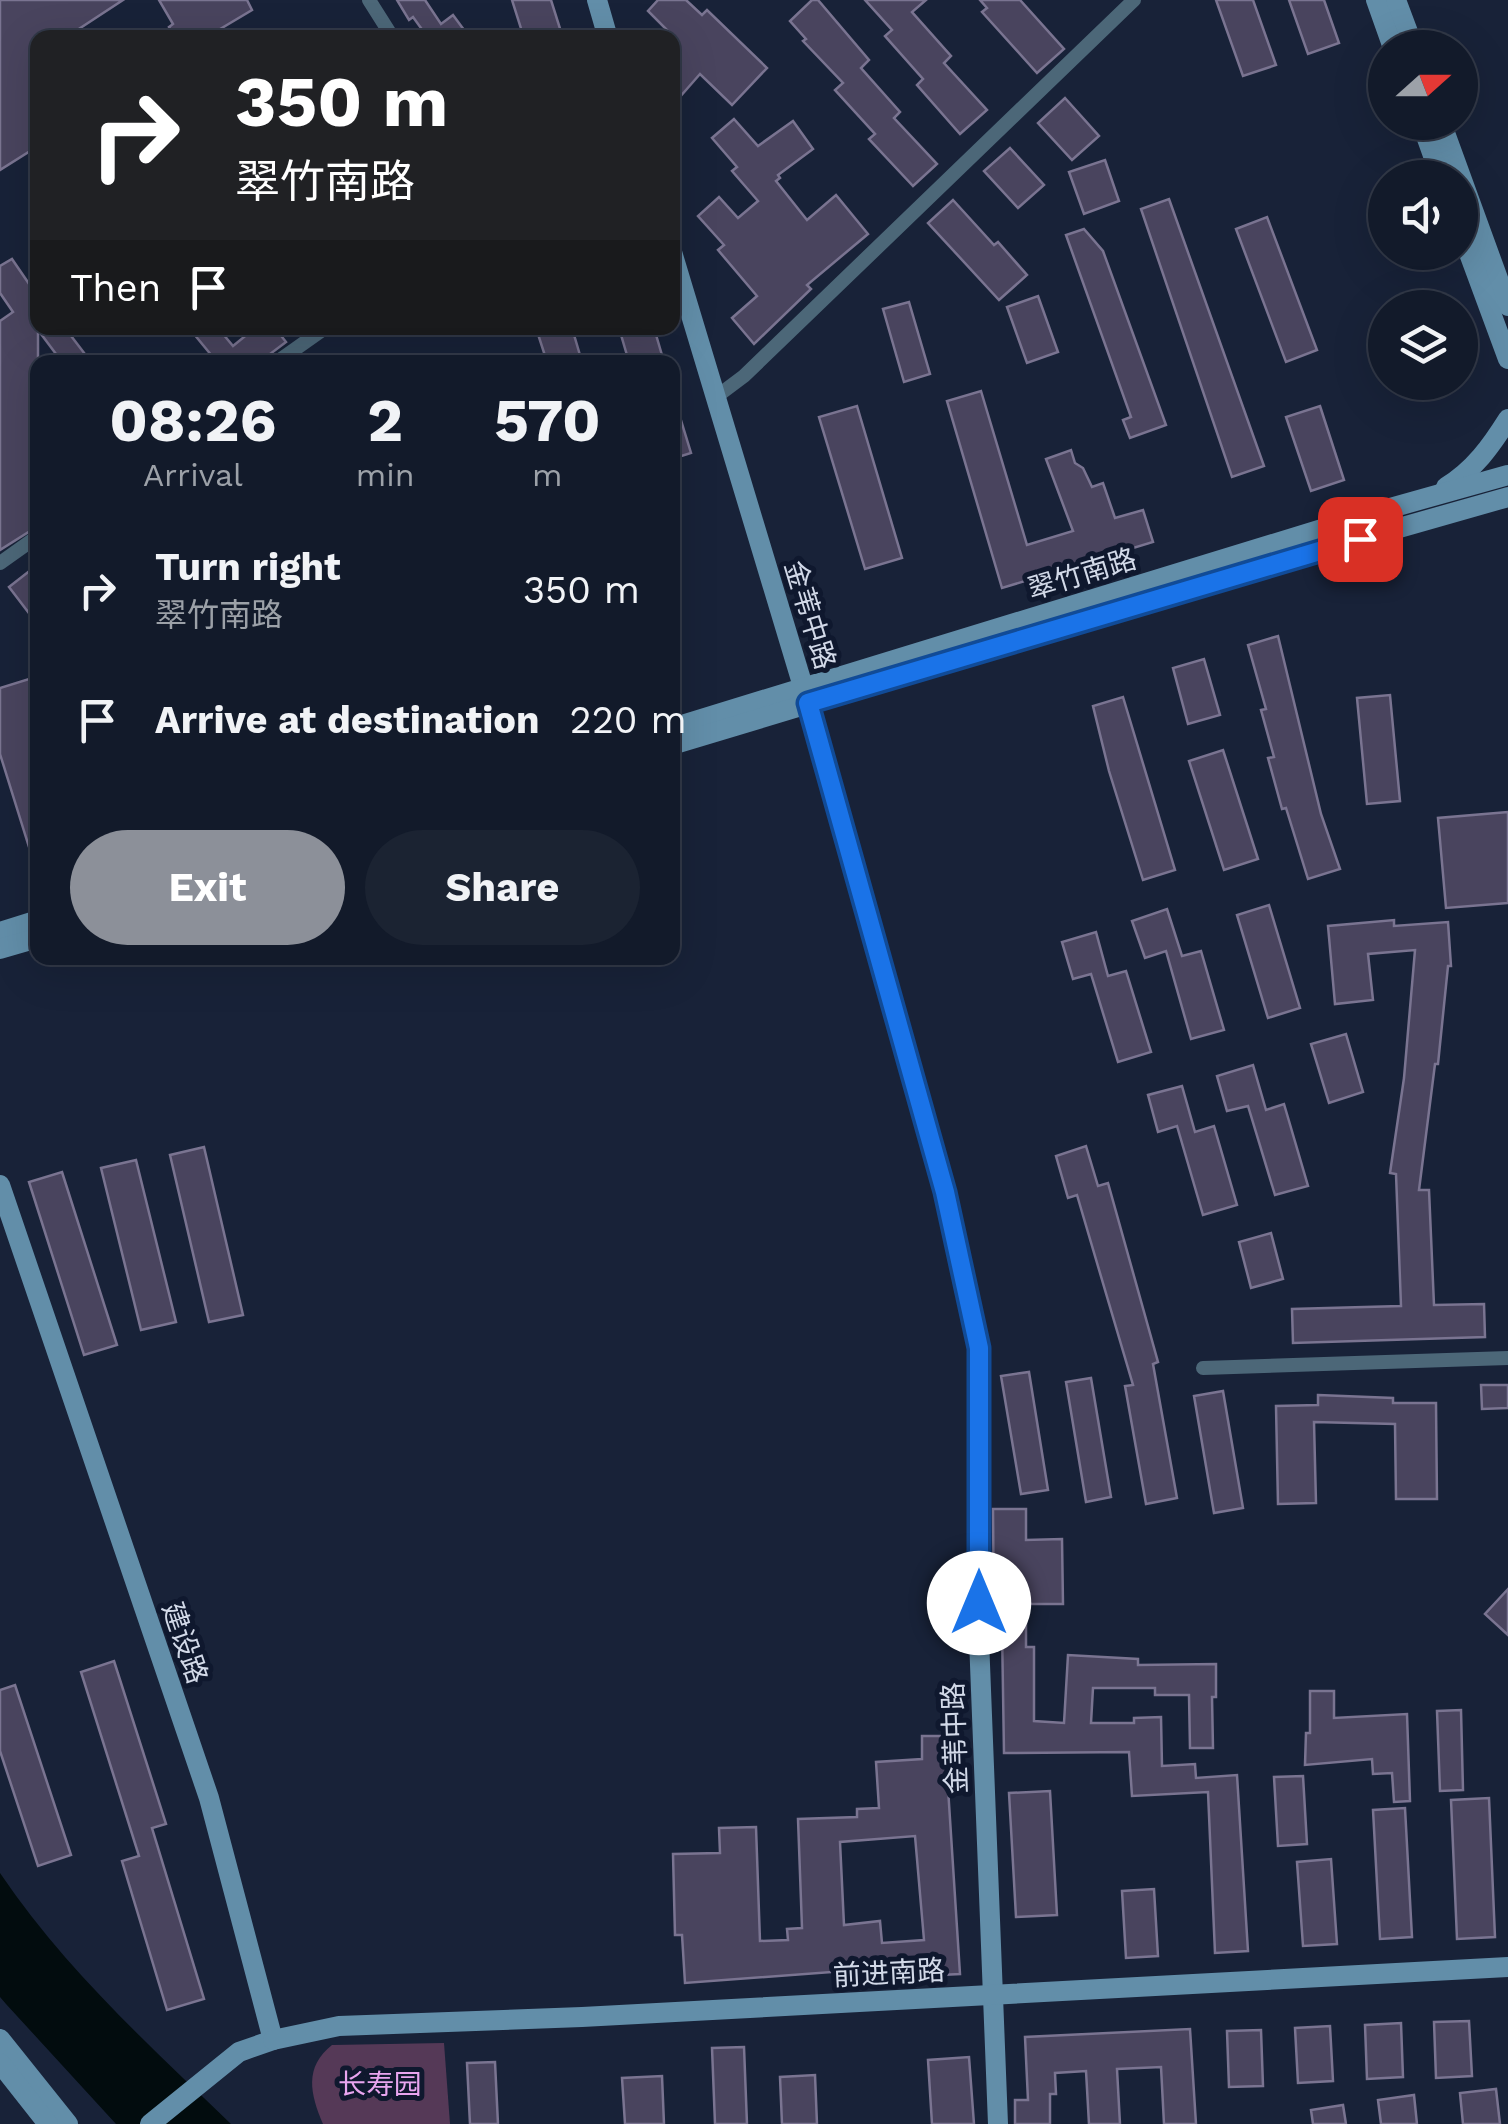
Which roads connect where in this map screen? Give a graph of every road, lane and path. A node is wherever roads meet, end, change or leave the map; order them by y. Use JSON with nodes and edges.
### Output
{"nodes":[{"id":1,"x":369,"y":0,"type":"edge"},
{"id":2,"x":597,"y":0,"type":"edge"},
{"id":3,"x":1134,"y":0,"type":"edge"},
{"id":4,"x":1376,"y":0,"type":"edge"},
{"id":5,"x":1396,"y":0,"type":"edge"},
{"id":6,"x":388,"y":30,"type":"edge"},
{"id":7,"x":606,"y":30,"type":"edge"},
{"id":8,"x":1387,"y":30,"type":"edge"},
{"id":9,"x":1407,"y":30,"type":"edge"},
{"id":10,"x":1448,"y":140,"type":"edge"},
{"id":11,"x":1475,"y":270,"type":"edge"},
{"id":12,"x":680,"y":278,"type":"edge"},
{"id":13,"x":1508,"y":306,"type":"edge"},
{"id":14,"x":315,"y":335,"type":"edge"},
{"id":15,"x":286,"y":355,"type":"edge"},
{"id":16,"x":1508,"y":359,"type":"edge"},
{"id":17,"x":716,"y":397,"type":"junction"},
{"id":18,"x":1508,"y":419,"type":"edge"},
{"id":19,"x":1508,"y":475,"type":"edge"},
{"id":20,"x":1431,"y":497,"type":"junction"},
{"id":21,"x":1508,"y":497,"type":"edge"},
{"id":22,"x":30,"y":542,"type":"edge"},
{"id":23,"x":0,"y":563,"type":"edge"},
{"id":24,"x":805,"y":695,"type":"junction"},
{"id":25,"x":680,"y":726,"type":"edge"},
{"id":26,"x":680,"y":742,"type":"edge"},
{"id":27,"x":30,"y":923,"type":"edge"},
{"id":28,"x":0,"y":932,"type":"edge"},
{"id":29,"x":30,"y":940,"type":"edge"},
{"id":30,"x":0,"y":949,"type":"edge"},
{"id":31,"x":0,"y":1185,"type":"edge"},
{"id":32,"x":1508,"y":1358,"type":"edge"},
{"id":33,"x":1203,"y":1368,"type":"dead end"},
{"id":34,"x":1508,"y":1967,"type":"edge"},
{"id":35,"x":991,"y":1995,"type":"junction"},
{"id":36,"x":0,"y":2040,"type":"edge"},
{"id":37,"x":274,"y":2040,"type":"junction"},
{"id":38,"x":0,"y":2063,"type":"edge"},
{"id":39,"x":48,"y":2124,"type":"edge"},
{"id":40,"x":68,"y":2124,"type":"edge"},
{"id":41,"x":150,"y":2124,"type":"edge"},
{"id":42,"x":998,"y":2124,"type":"edge"}],
"edges":[{"from":1,"to":6,"type":"street"},
{"from":2,"to":7,"type":"street"},
{"from":3,"to":17,"type":"street"},
{"from":4,"to":8,"type":"street"},
{"from":5,"to":9,"type":"street"},
{"from":10,"to":13,"type":"street"},
{"from":11,"to":16,"type":"street"},
{"from":12,"to":17,"type":"street","name":"金苇中路"},
{"from":14,"to":15,"type":"street"},
{"from":17,"to":24,"type":"street","name":"金苇中路"},
{"from":18,"to":20,"type":"street"},
{"from":19,"to":20,"type":"street","name":"翠竹南路"},
{"from":20,"to":24,"type":"street","name":"翠竹南路"},
{"from":21,"to":24,"type":"street","name":"翠竹南路"},
{"from":22,"to":23,"type":"street"},
{"from":24,"to":25,"type":"street","name":"翠竹南路"},
{"from":24,"to":26,"type":"street","name":"翠竹南路"},
{"from":24,"to":35,"type":"street","name":"金苇中路"},
{"from":27,"to":28,"type":"street"},
{"from":29,"to":30,"type":"street"},
{"from":31,"to":37,"type":"street","name":"建设路"},
{"from":32,"to":33,"type":"street"},
{"from":34,"to":35,"type":"street","name":"前进南路"},
{"from":35,"to":37,"type":"street","name":"前进南路"},
{"from":35,"to":42,"type":"street","name":"金苇中路"},
{"from":36,"to":40,"type":"street"},
{"from":37,"to":41,"type":"street"},
{"from":38,"to":39,"type":"street"}]}
